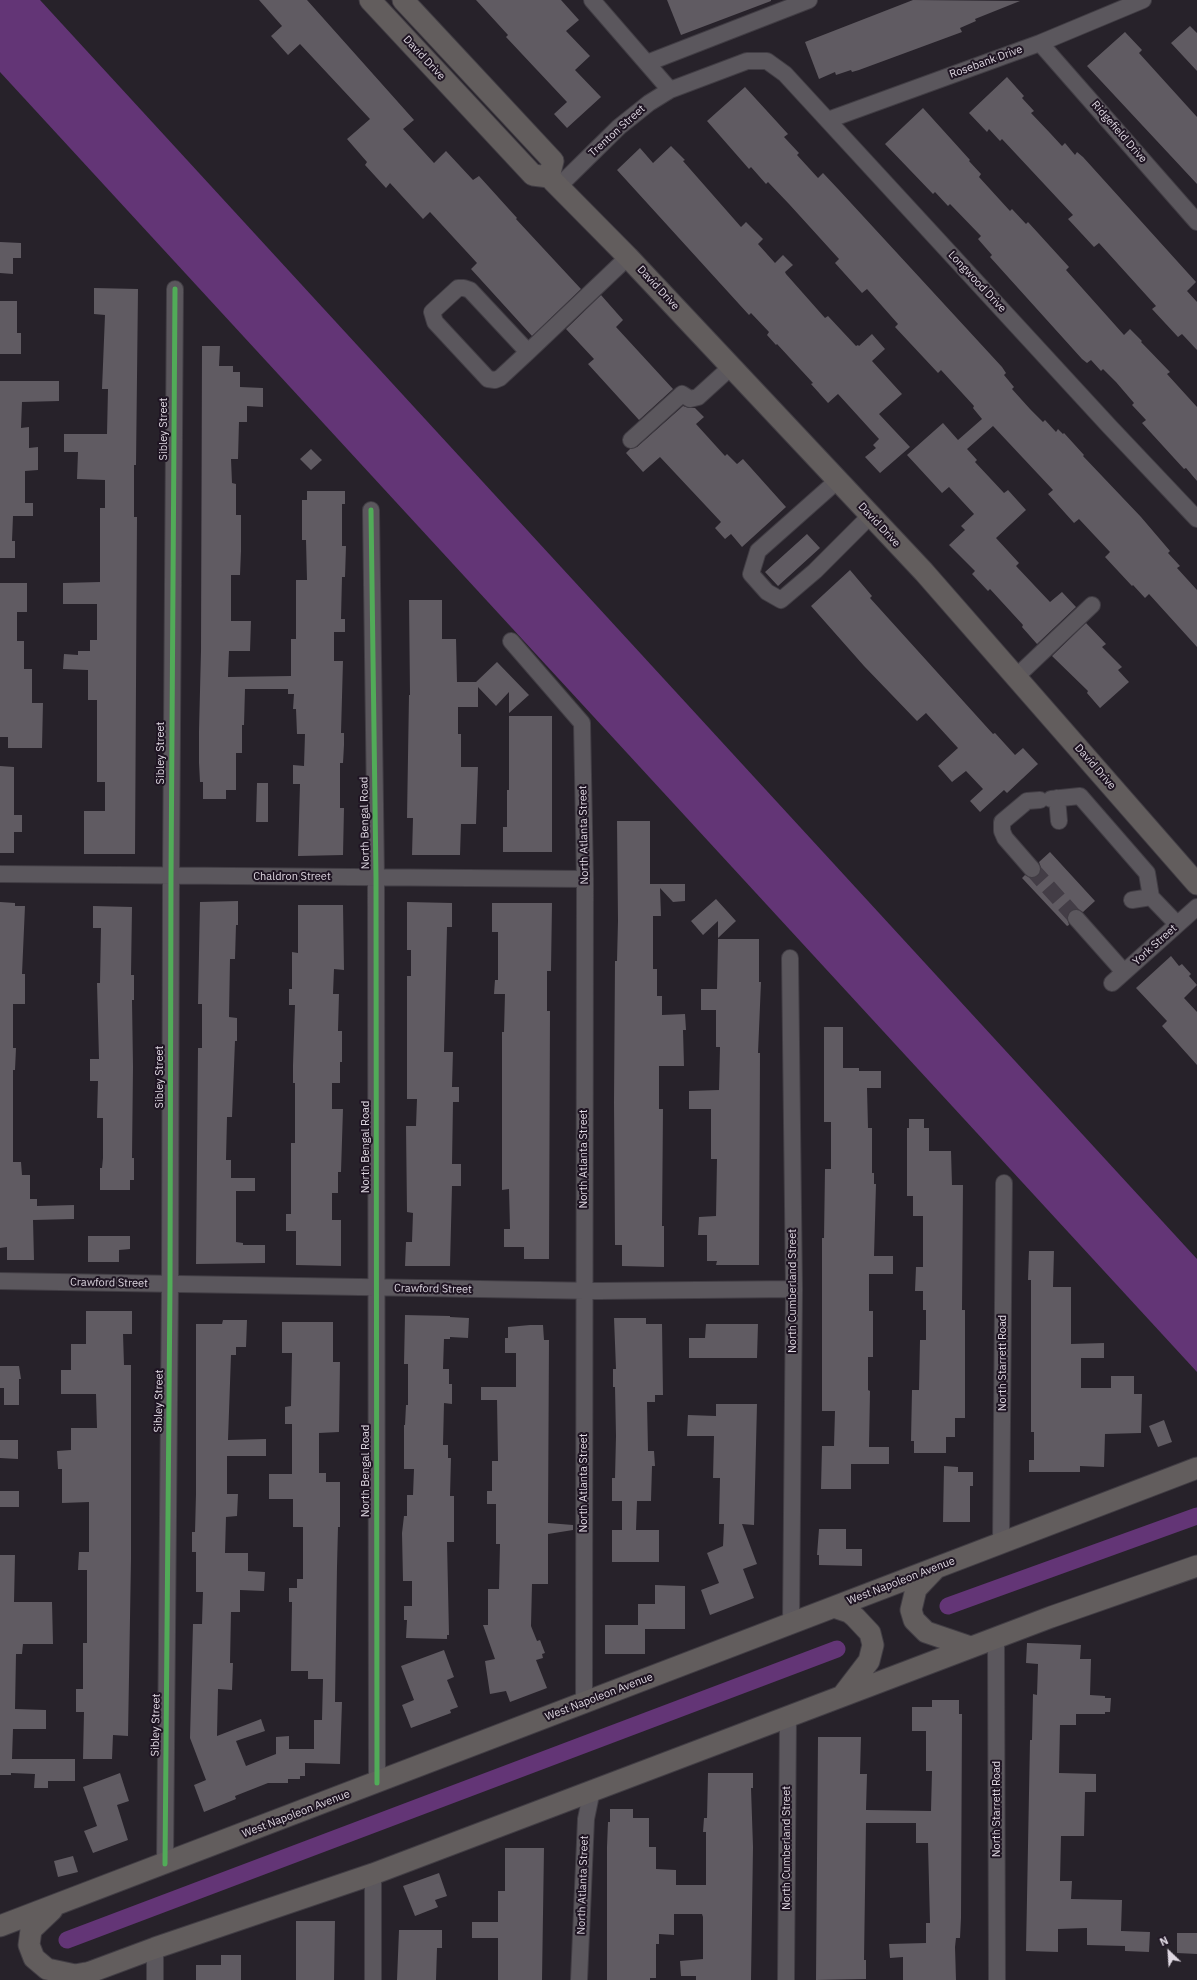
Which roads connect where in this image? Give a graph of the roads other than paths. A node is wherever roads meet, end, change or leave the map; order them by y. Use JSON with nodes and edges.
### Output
{"nodes":[{"id":1,"x":370,"y":0,"type":"edge"},
{"id":2,"x":403,"y":0,"type":"edge"},
{"id":3,"x":592,"y":0,"type":"edge"},
{"id":4,"x":809,"y":0,"type":"edge"},
{"id":5,"x":1143,"y":0,"type":"edge"},
{"id":6,"x":1040,"y":43,"type":"junction"},
{"id":7,"x":749,"y":61,"type":"joint"},
{"id":8,"x":647,"y":63,"type":"junction"},
{"id":9,"x":670,"y":90,"type":"junction"},
{"id":10,"x":828,"y":120,"type":"junction"},
{"id":11,"x":554,"y":182,"type":"junction"},
{"id":12,"x":1197,"y":222,"type":"edge"},
{"id":13,"x":628,"y":256,"type":"junction"},
{"id":14,"x":175,"y":289,"type":"dead end"},
{"id":15,"x":528,"y":352,"type":"junction"},
{"id":16,"x":731,"y":367,"type":"junction"},
{"id":17,"x":631,"y":440,"type":"dead end"},
{"id":18,"x":838,"y":480,"type":"junction"},
{"id":19,"x":371,"y":510,"type":"dead end"},
{"id":20,"x":871,"y":516,"type":"junction"},
{"id":21,"x":1197,"y":519,"type":"edge"},
{"id":22,"x":1092,"y":604,"type":"dead end"},
{"id":23,"x":511,"y":641,"type":"dead end"},
{"id":24,"x":1016,"y":677,"type":"junction"},
{"id":25,"x":1049,"y":799,"type":"junction"},
{"id":26,"x":1060,"y":821,"type":"dead end"},
{"id":27,"x":1032,"y":869,"type":"tunnel mouth"},
{"id":28,"x":0,"y":874,"type":"edge"},
{"id":29,"x":171,"y":877,"type":"junction"},
{"id":30,"x":376,"y":878,"type":"junction"},
{"id":31,"x":585,"y":879,"type":"junction"},
{"id":32,"x":1197,"y":884,"type":"edge"},
{"id":33,"x":1151,"y":897,"type":"junction"},
{"id":34,"x":1132,"y":900,"type":"dead end"},
{"id":35,"x":1197,"y":907,"type":"edge"},
{"id":36,"x":1076,"y":918,"type":"tunnel mouth"},
{"id":37,"x":1177,"y":924,"type":"junction"},
{"id":38,"x":790,"y":958,"type":"dead end"},
{"id":39,"x":1124,"y":972,"type":"junction"},
{"id":40,"x":1112,"y":983,"type":"dead end"},
{"id":41,"x":1004,"y":1183,"type":"dead end"},
{"id":42,"x":0,"y":1281,"type":"edge"},
{"id":43,"x":170,"y":1285,"type":"junction"},
{"id":44,"x":376,"y":1288,"type":"junction"},
{"id":45,"x":794,"y":1289,"type":"junction"},
{"id":46,"x":584,"y":1290,"type":"junction"},
{"id":47,"x":1197,"y":1468,"type":"edge"},
{"id":48,"x":1001,"y":1543,"type":"junction"},
{"id":49,"x":1197,"y":1566,"type":"edge"},
{"id":50,"x":936,"y":1568,"type":"junction"},
{"id":51,"x":834,"y":1607,"type":"junction"},
{"id":52,"x":791,"y":1624,"type":"junction"},
{"id":53,"x":996,"y":1638,"type":"junction"},
{"id":54,"x":970,"y":1647,"type":"junction"},
{"id":55,"x":843,"y":1695,"type":"junction"},
{"id":56,"x":584,"y":1703,"type":"junction"},
{"id":57,"x":788,"y":1717,"type":"junction"},
{"id":58,"x":377,"y":1783,"type":"junction"},
{"id":59,"x":592,"y":1790,"type":"junction"},
{"id":60,"x":165,"y":1864,"type":"junction"},
{"id":61,"x":373,"y":1874,"type":"junction"},
{"id":62,"x":58,"y":1904,"type":"junction"},
{"id":63,"x":0,"y":1926,"type":"edge"},
{"id":64,"x":155,"y":1948,"type":"junction"},
{"id":65,"x":78,"y":1977,"type":"edge"},
{"id":66,"x":155,"y":1980,"type":"edge"},
{"id":67,"x":373,"y":1980,"type":"edge"},
{"id":68,"x":579,"y":1980,"type":"edge"},
{"id":69,"x":786,"y":1980,"type":"edge"},
{"id":70,"x":997,"y":1980,"type":"edge"}],
"edges":[{"from":1,"to":11,"type":"main road","name":"David Drive"},
{"from":2,"to":11,"type":"main road"},
{"from":3,"to":8,"type":"street"},
{"from":4,"to":8,"type":"street"},
{"from":5,"to":6,"type":"street","name":"Rosebank Drive"},
{"from":6,"to":10,"type":"street","name":"Rosebank Drive"},
{"from":6,"to":12,"type":"street","name":"Ridgefield Drive"},
{"from":7,"to":9,"type":"street","name":"Trenton Street"},
{"from":7,"to":10,"type":"street","name":"Longwood Drive"},
{"from":8,"to":9,"type":"street"},
{"from":9,"to":11,"type":"street","name":"Trenton Street"},
{"from":10,"to":21,"type":"street","name":"Longwood Drive"},
{"from":11,"to":13,"type":"main road","name":"David Drive"},
{"from":13,"to":15,"type":"street"},
{"from":13,"to":16,"type":"main road","name":"David Drive"},
{"from":14,"to":29,"type":"street","name":"Sibley Street"},
{"from":15,"to":15,"type":"street"},
{"from":16,"to":17,"type":"street"},
{"from":16,"to":18,"type":"main road","name":"David Drive"},
{"from":18,"to":20,"type":"main road","name":"David Drive"},
{"from":18,"to":20,"type":"street"},
{"from":19,"to":30,"type":"street","name":"North Bengal Road"},
{"from":20,"to":24,"type":"main road","name":"David Drive"},
{"from":22,"to":24,"type":"street"},
{"from":23,"to":31,"type":"street","name":"North Atlanta Street"},
{"from":24,"to":32,"type":"main road","name":"David Drive"},
{"from":25,"to":26,"type":"street"},
{"from":25,"to":27,"type":"street"},
{"from":25,"to":33,"type":"street"},
{"from":28,"to":29,"type":"street","name":"Chaldron Street"},
{"from":29,"to":30,"type":"street","name":"Chaldron Street"},
{"from":29,"to":43,"type":"street","name":"Sibley Street"},
{"from":30,"to":31,"type":"street","name":"Chaldron Street"},
{"from":30,"to":44,"type":"street","name":"North Bengal Road"},
{"from":31,"to":46,"type":"street","name":"North Atlanta Street"},
{"from":33,"to":34,"type":"street"},
{"from":33,"to":37,"type":"street"},
{"from":35,"to":37,"type":"street","name":"York Street"},
{"from":36,"to":39,"type":"street"},
{"from":37,"to":39,"type":"street","name":"York Street"},
{"from":38,"to":45,"type":"street","name":"North Cumberland Street"},
{"from":39,"to":40,"type":"street","name":"York Street"},
{"from":41,"to":48,"type":"street","name":"North Starrett Road"},
{"from":42,"to":43,"type":"street","name":"Crawford Street"},
{"from":43,"to":44,"type":"street","name":"Crawford Street"},
{"from":43,"to":60,"type":"street","name":"Sibley Street"},
{"from":44,"to":46,"type":"street","name":"Crawford Street"},
{"from":44,"to":58,"type":"street","name":"North Bengal Road"},
{"from":45,"to":46,"type":"street","name":"Crawford Street"},
{"from":45,"to":52,"type":"street","name":"North Cumberland Street"},
{"from":46,"to":56,"type":"street","name":"North Atlanta Street"},
{"from":47,"to":48,"type":"main road","name":"West Napoleon Avenue"},
{"from":48,"to":50,"type":"main road","name":"West Napoleon Avenue"},
{"from":49,"to":53,"type":"main road"},
{"from":50,"to":51,"type":"main road","name":"West Napoleon Avenue"},
{"from":50,"to":54,"type":"main road"},
{"from":51,"to":52,"type":"main road","name":"West Napoleon Avenue"},
{"from":51,"to":55,"type":"main road"},
{"from":52,"to":56,"type":"main road","name":"West Napoleon Avenue"},
{"from":53,"to":54,"type":"main road"},
{"from":53,"to":70,"type":"street","name":"North Starrett Road"},
{"from":54,"to":55,"type":"main road"},
{"from":55,"to":57,"type":"main road"},
{"from":56,"to":58,"type":"main road","name":"West Napoleon Avenue"},
{"from":57,"to":59,"type":"main road"},
{"from":57,"to":69,"type":"street","name":"North Cumberland Street"},
{"from":58,"to":60,"type":"main road","name":"West Napoleon Avenue"},
{"from":59,"to":61,"type":"main road"},
{"from":59,"to":68,"type":"street","name":"North Atlanta Street"},
{"from":60,"to":62,"type":"main road","name":"West Napoleon Avenue"},
{"from":61,"to":64,"type":"main road"},
{"from":61,"to":67,"type":"street"},
{"from":62,"to":63,"type":"main road","name":"West Napoleon Avenue"},
{"from":62,"to":65,"type":"main road"},
{"from":64,"to":65,"type":"main road"},
{"from":64,"to":66,"type":"street"}]}
